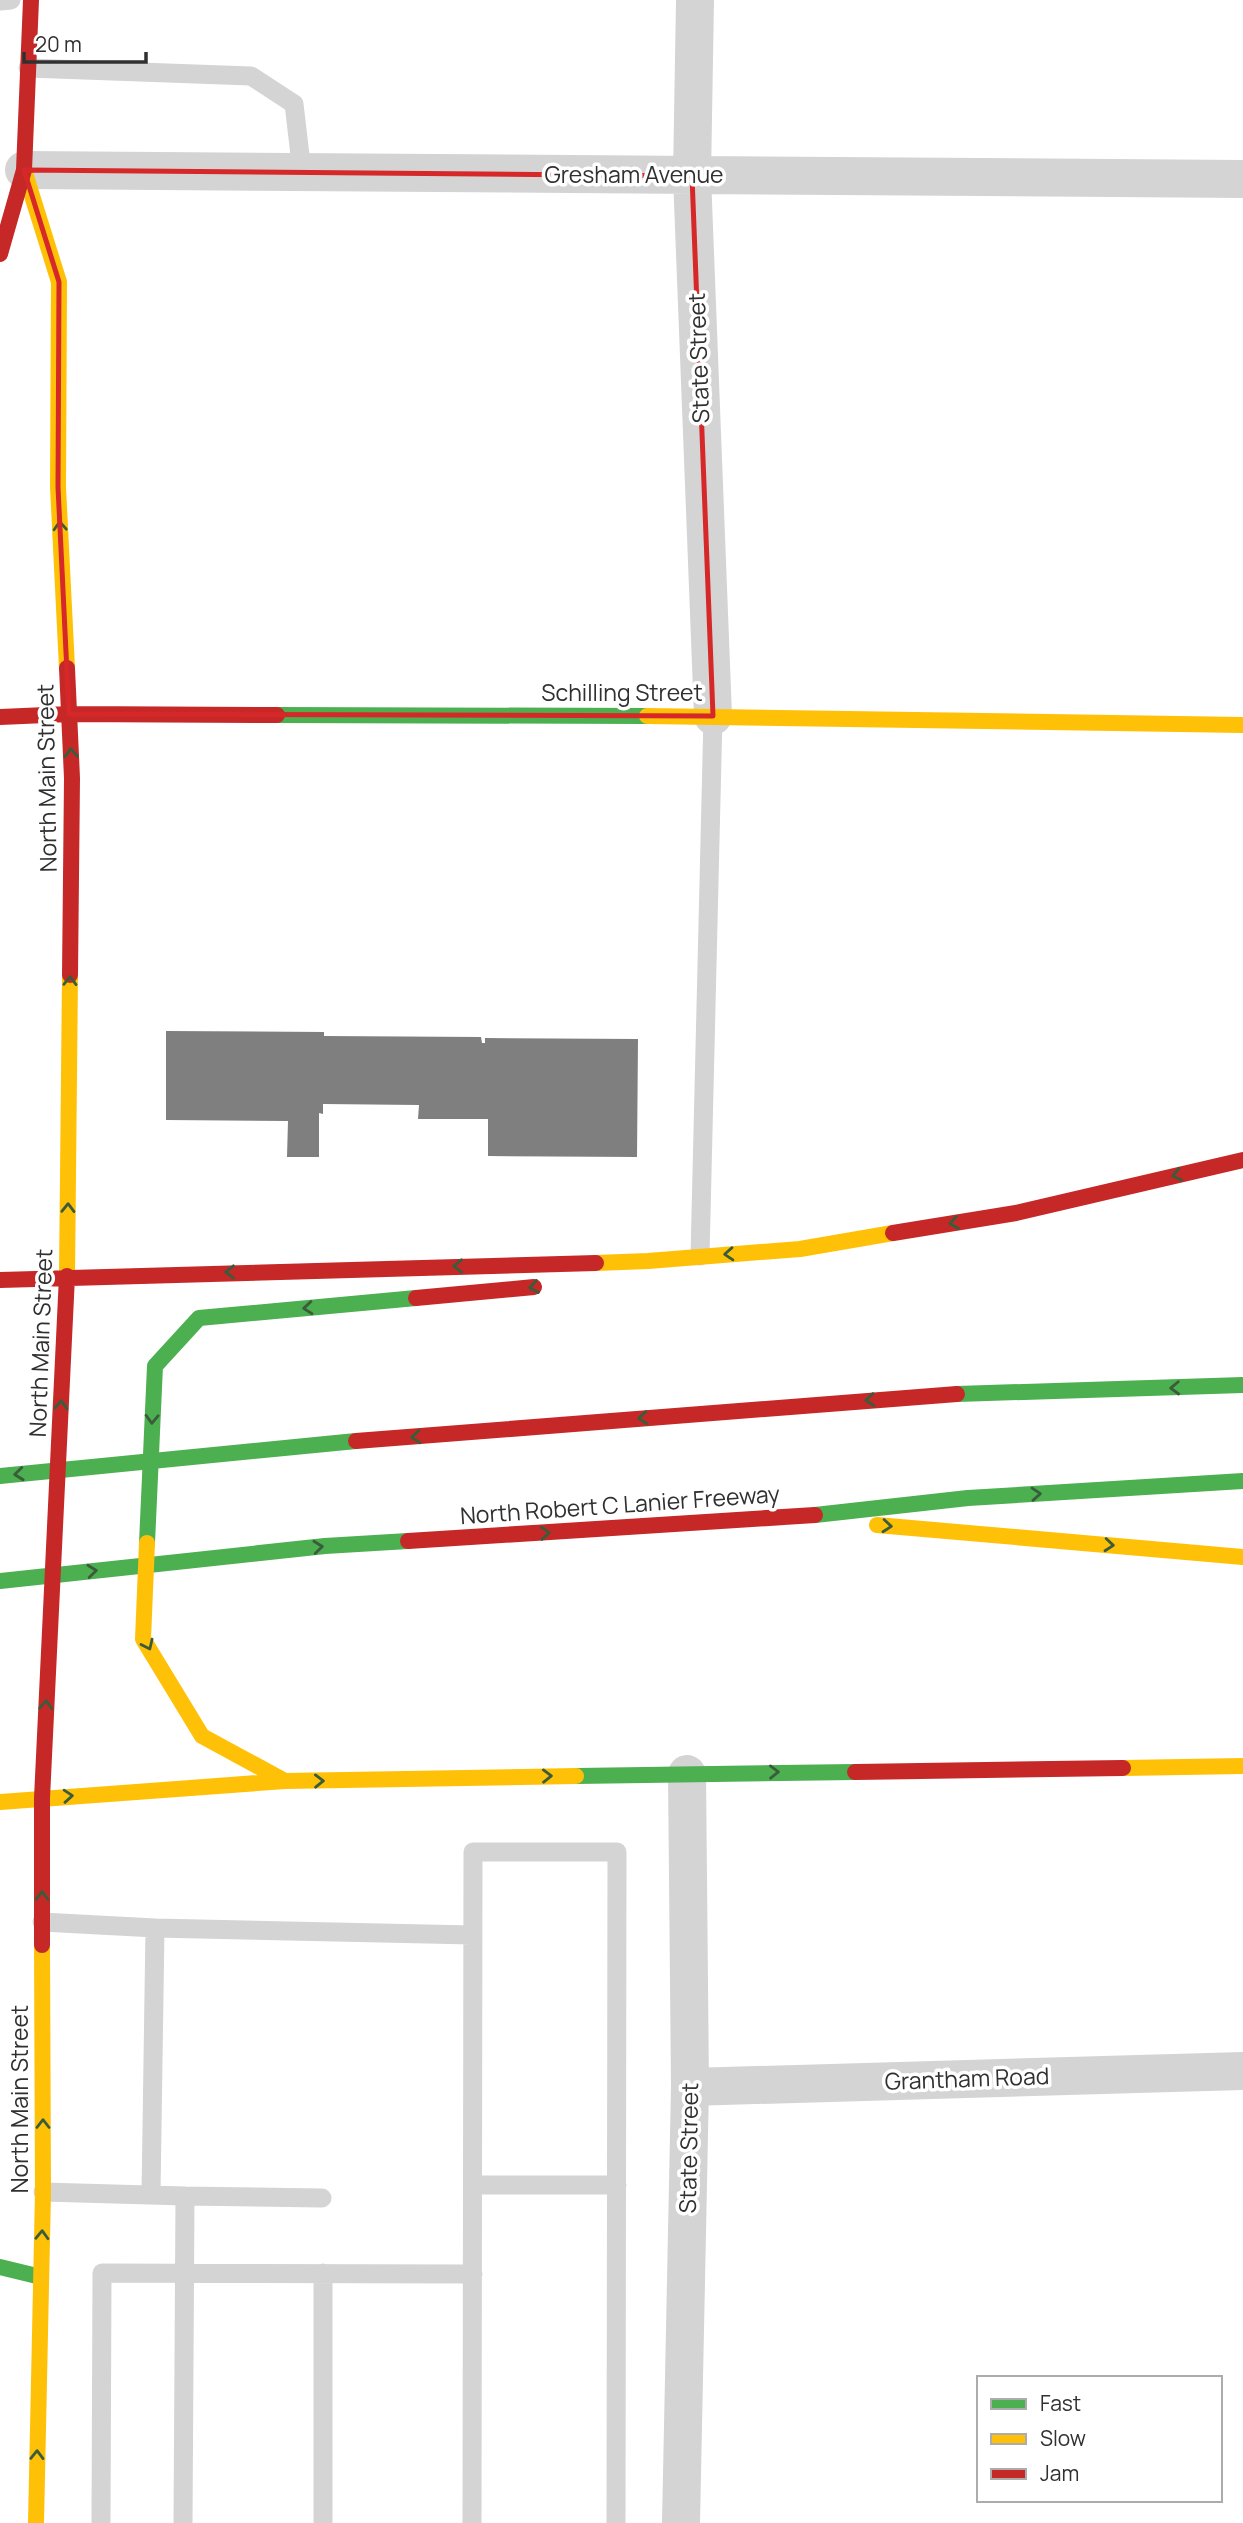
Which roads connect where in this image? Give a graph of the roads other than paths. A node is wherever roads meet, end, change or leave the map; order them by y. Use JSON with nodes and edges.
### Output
{"nodes":[{"id":1,"x":11,"y":0,"type":"edge"},
{"id":2,"x":31,"y":0,"type":"edge"},
{"id":3,"x":695,"y":0,"type":"edge"},
{"id":4,"x":0,"y":1,"type":"edge"},
{"id":5,"x":28,"y":68,"type":"junction"},
{"id":6,"x":24,"y":170,"type":"junction"},
{"id":7,"x":302,"y":172,"type":"junction"},
{"id":8,"x":692,"y":176,"type":"junction"},
{"id":9,"x":1243,"y":179,"type":"edge"},
{"id":10,"x":0,"y":254,"type":"edge"},
{"id":11,"x":69,"y":714,"type":"junction"},
{"id":12,"x":713,"y":716,"type":"junction"},
{"id":13,"x":0,"y":717,"type":"edge"},
{"id":14,"x":1243,"y":725,"type":"edge"},
{"id":15,"x":1243,"y":1160,"type":"edge"},
{"id":16,"x":700,"y":1256,"type":"junction"},
{"id":17,"x":648,"y":1261,"type":"junction"},
{"id":18,"x":67,"y":1276,"type":"junction"},
{"id":19,"x":571,"y":1279,"type":"dead end"},
{"id":20,"x":0,"y":1280,"type":"edge"},
{"id":21,"x":545,"y":1285,"type":"dead end"},
{"id":22,"x":1243,"y":1385,"type":"edge"},
{"id":23,"x":0,"y":1476,"type":"edge"},
{"id":24,"x":1243,"y":1481,"type":"edge"},
{"id":25,"x":795,"y":1517,"type":"junction"},
{"id":26,"x":1243,"y":1557,"type":"edge"},
{"id":27,"x":0,"y":1581,"type":"edge"},
{"id":28,"x":1243,"y":1766,"type":"edge"},
{"id":29,"x":687,"y":1774,"type":"junction"},
{"id":30,"x":285,"y":1782,"type":"junction"},
{"id":31,"x":41,"y":1798,"type":"junction"},
{"id":32,"x":0,"y":1802,"type":"edge"},
{"id":33,"x":42,"y":1922,"type":"junction"},
{"id":34,"x":155,"y":1928,"type":"junction"},
{"id":35,"x":472,"y":1935,"type":"junction"},
{"id":36,"x":1243,"y":2071,"type":"edge"},
{"id":37,"x":690,"y":2087,"type":"junction"},
{"id":38,"x":473,"y":2185,"type":"junction"},
{"id":39,"x":617,"y":2185,"type":"junction"},
{"id":40,"x":43,"y":2192,"type":"junction"},
{"id":41,"x":151,"y":2194,"type":"junction"},
{"id":42,"x":185,"y":2196,"type":"junction"},
{"id":43,"x":323,"y":2198,"type":"dead end"},
{"id":44,"x":0,"y":2267,"type":"edge"},
{"id":45,"x":184,"y":2273,"type":"junction"},
{"id":46,"x":323,"y":2273,"type":"junction"},
{"id":47,"x":473,"y":2274,"type":"junction"},
{"id":48,"x":41,"y":2277,"type":"junction"},
{"id":49,"x":36,"y":2523,"type":"edge"},
{"id":50,"x":101,"y":2523,"type":"edge"},
{"id":51,"x":183,"y":2523,"type":"edge"},
{"id":52,"x":323,"y":2523,"type":"edge"},
{"id":53,"x":472,"y":2523,"type":"edge"},
{"id":54,"x":616,"y":2523,"type":"edge"},
{"id":55,"x":681,"y":2523,"type":"edge"}],
"edges":[{"from":1,"to":4,"type":"lane"},
{"from":2,"to":5,"type":"main road","name":"North Main Street"},
{"from":3,"to":8,"type":"street","name":"State Street"},
{"from":5,"to":6,"type":"main road","name":"North Main Street"},
{"from":5,"to":7,"type":"lane"},
{"from":6,"to":7,"type":"street","name":"Gresham Avenue"},
{"from":6,"to":10,"type":"main road","name":"North Main Street"},
{"from":11,"to":6,"type":"main road","name":"North Main Street","one_way":true},
{"from":7,"to":8,"type":"street","name":"Gresham Avenue"},
{"from":8,"to":9,"type":"street","name":"Gresham Avenue"},
{"from":8,"to":12,"type":"street","name":"State Street"},
{"from":11,"to":12,"type":"main road","name":"Schilling Street"},
{"from":11,"to":13,"type":"main road","name":"Schilling Street"},
{"from":18,"to":11,"type":"main road","name":"North Main Street","one_way":true},
{"from":12,"to":14,"type":"main road","name":"Schilling Street"},
{"from":12,"to":16,"type":"lane"},
{"from":15,"to":16,"type":"main road","one_way":true},
{"from":16,"to":17,"type":"main road"},
{"from":17,"to":18,"type":"main road","one_way":true},
{"from":17,"to":19,"type":"main road"},
{"from":18,"to":20,"type":"main road"},
{"from":31,"to":18,"type":"main road","name":"North Main Street","one_way":true},
{"from":21,"to":30,"type":"main road","one_way":true},
{"from":22,"to":23,"type":"main road","one_way":true},
{"from":25,"to":24,"type":"main road","name":"North Robert C Lanier Freeway","one_way":true},
{"from":25,"to":26,"type":"main road","one_way":true},
{"from":27,"to":25,"type":"main road","name":"North Robert C Lanier Freeway","one_way":true},
{"from":29,"to":28,"type":"main road","one_way":true},
{"from":30,"to":29,"type":"main road","one_way":true},
{"from":29,"to":37,"type":"street","name":"State Street"},
{"from":31,"to":30,"type":"main road","one_way":true},
{"from":31,"to":32,"type":"main road"},
{"from":33,"to":31,"type":"main road","name":"North Main Street","one_way":true},
{"from":33,"to":34,"type":"lane"},
{"from":40,"to":33,"type":"main road","name":"North Main Street","one_way":true},
{"from":34,"to":35,"type":"lane"},
{"from":34,"to":41,"type":"lane"},
{"from":35,"to":38,"type":"lane"},
{"from":35,"to":39,"type":"lane"},
{"from":36,"to":37,"type":"street","name":"Grantham Road"},
{"from":37,"to":55,"type":"street","name":"State Street"},
{"from":38,"to":39,"type":"lane"},
{"from":38,"to":47,"type":"lane"},
{"from":39,"to":54,"type":"lane"},
{"from":40,"to":41,"type":"lane"},
{"from":48,"to":40,"type":"main road","name":"North Main Street","one_way":true},
{"from":41,"to":42,"type":"lane"},
{"from":42,"to":43,"type":"lane"},
{"from":42,"to":45,"type":"lane"},
{"from":44,"to":48,"type":"main road"},
{"from":45,"to":46,"type":"lane"},
{"from":45,"to":50,"type":"lane"},
{"from":45,"to":51,"type":"lane"},
{"from":46,"to":47,"type":"lane"},
{"from":46,"to":52,"type":"lane"},
{"from":47,"to":53,"type":"lane"},
{"from":49,"to":48,"type":"main road","name":"North Main Street","one_way":true}]}
